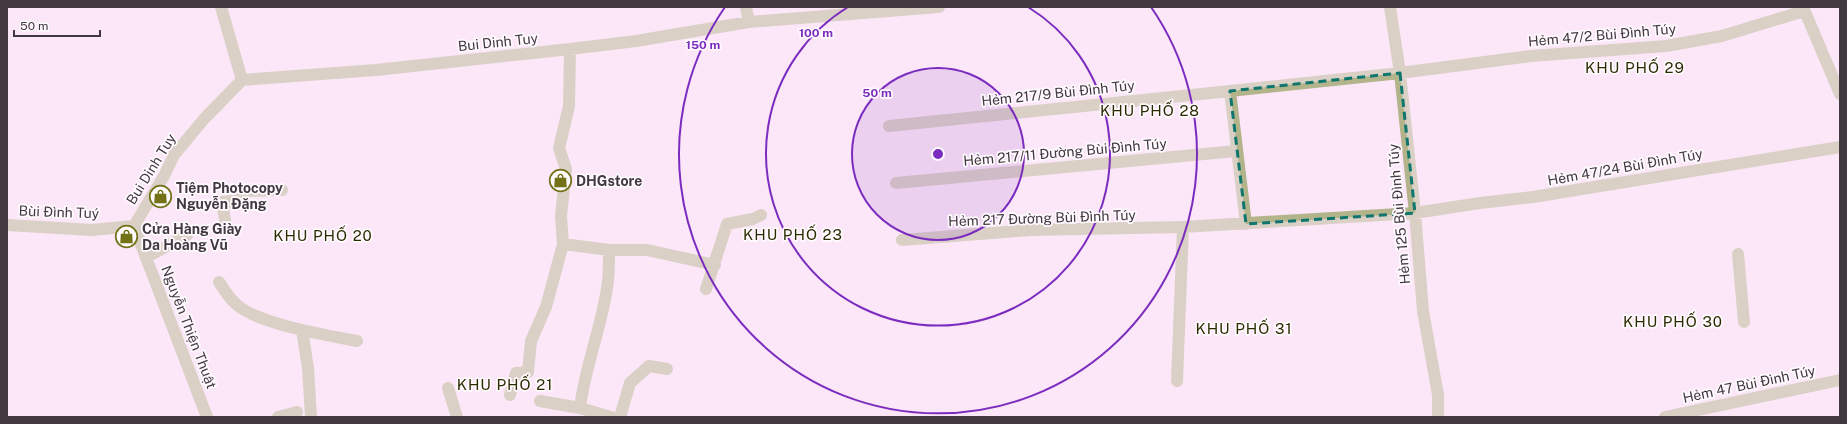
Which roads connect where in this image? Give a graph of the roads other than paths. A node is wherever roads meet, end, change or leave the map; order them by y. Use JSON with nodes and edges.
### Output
{"nodes":[{"id":1,"x":221,"y":7,"type":"edge"},
{"id":2,"x":746,"y":7,"type":"edge"},
{"id":3,"x":939,"y":7,"type":"edge"},
{"id":4,"x":1390,"y":7,"type":"edge"},
{"id":5,"x":1804,"y":9,"type":"edge"},
{"id":6,"x":835,"y":11,"type":"edge"},
{"id":7,"x":749,"y":22,"type":"junction"},
{"id":8,"x":570,"y":49,"type":"junction"},
{"id":9,"x":1400,"y":73,"type":"junction"},
{"id":10,"x":242,"y":80,"type":"junction"},
{"id":11,"x":1230,"y":91,"type":"junction"},
{"id":12,"x":1840,"y":94,"type":"edge"},
{"id":13,"x":889,"y":126,"type":"dead end"},
{"id":14,"x":1840,"y":147,"type":"edge"},
{"id":15,"x":1236,"y":151,"type":"junction"},
{"id":16,"x":896,"y":183,"type":"dead end"},
{"id":17,"x":282,"y":190,"type":"dead end"},
{"id":18,"x":1415,"y":213,"type":"junction"},
{"id":19,"x":761,"y":215,"type":"dead end"},
{"id":20,"x":225,"y":220,"type":"dead end"},
{"id":21,"x":1246,"y":224,"type":"junction"},
{"id":22,"x":7,"y":225,"type":"edge"},
{"id":23,"x":134,"y":226,"type":"junction"},
{"id":24,"x":1183,"y":227,"type":"junction"},
{"id":25,"x":188,"y":235,"type":"dead end"},
{"id":26,"x":902,"y":240,"type":"dead end"},
{"id":27,"x":563,"y":244,"type":"junction"},
{"id":28,"x":609,"y":250,"type":"junction"},
{"id":29,"x":1738,"y":254,"type":"dead end"},
{"id":30,"x":147,"y":257,"type":"junction"},
{"id":31,"x":715,"y":265,"type":"junction"},
{"id":32,"x":219,"y":282,"type":"dead end"},
{"id":33,"x":706,"y":289,"type":"dead end"},
{"id":34,"x":1744,"y":322,"type":"dead end"},
{"id":35,"x":302,"y":330,"type":"junction"},
{"id":36,"x":357,"y":341,"type":"dead end"},
{"id":37,"x":666,"y":369,"type":"dead end"},
{"id":38,"x":1840,"y":380,"type":"edge"},
{"id":39,"x":1177,"y":381,"type":"dead end"},
{"id":40,"x":448,"y":388,"type":"dead end"},
{"id":41,"x":510,"y":395,"type":"dead end"},
{"id":42,"x":540,"y":401,"type":"dead end"},
{"id":43,"x":580,"y":408,"type":"junction"},
{"id":44,"x":297,"y":412,"type":"dead end"},
{"id":45,"x":207,"y":417,"type":"edge"},
{"id":46,"x":278,"y":417,"type":"edge"},
{"id":47,"x":311,"y":417,"type":"edge"},
{"id":48,"x":457,"y":417,"type":"edge"},
{"id":49,"x":611,"y":417,"type":"edge"},
{"id":50,"x":620,"y":417,"type":"edge"},
{"id":51,"x":1438,"y":417,"type":"edge"},
{"id":52,"x":1665,"y":417,"type":"edge"}],
"edges":[{"from":1,"to":10,"type":"street"},
{"from":2,"to":7,"type":"street"},
{"from":3,"to":6,"type":"street","name":"Bui Dinh Tuy"},
{"from":4,"to":9,"type":"street","name":"Hẻm 125 Bùi Đình Túy"},
{"from":5,"to":9,"type":"street","name":"Hẻm 47/2 Bùi Đình Túy"},
{"from":5,"to":12,"type":"street"},
{"from":6,"to":7,"type":"street","name":"Bui Dinh Tuy"},
{"from":7,"to":8,"type":"street","name":"Bui Dinh Tuy"},
{"from":8,"to":10,"type":"street","name":"Bui Dinh Tuy"},
{"from":8,"to":27,"type":"street"},
{"from":9,"to":11,"type":"street","name":"Hẻm 47/2 Bùi Đình Túy"},
{"from":9,"to":18,"type":"street","name":"Hẻm 125 Bùi Đình Túy"},
{"from":10,"to":23,"type":"street","name":"Bui Dinh Tuy"},
{"from":11,"to":13,"type":"street","name":"Hẻm 217/9 Bùi Đình Túy"},
{"from":11,"to":15,"type":"street"},
{"from":14,"to":18,"type":"street","name":"Hẻm 47/24 Bùi Đình Túy"},
{"from":15,"to":16,"type":"street","name":"Hẻm 217/11 Đường Bùi Đình Túy"},
{"from":15,"to":21,"type":"street"},
{"from":17,"to":20,"type":"street"},
{"from":18,"to":21,"type":"street","name":"Hẻm 47/24 Bùi Đình Túy"},
{"from":18,"to":51,"type":"street","name":"Hẻm 125 Bùi Đình Túy"},
{"from":19,"to":31,"type":"street"},
{"from":21,"to":24,"type":"street","name":"Hẻm 217 Đường Bùi Đình Túy"},
{"from":22,"to":23,"type":"street","name":"Bùi Đình Tuý"},
{"from":23,"to":30,"type":"street","name":"Nguyễn Thiện Thuật"},
{"from":24,"to":26,"type":"street","name":"Hẻm 217 Đường Bùi Đình Túy"},
{"from":24,"to":39,"type":"street"},
{"from":25,"to":30,"type":"street"},
{"from":27,"to":28,"type":"street"},
{"from":27,"to":41,"type":"street"},
{"from":28,"to":31,"type":"street"},
{"from":28,"to":43,"type":"street"},
{"from":29,"to":34,"type":"street"},
{"from":30,"to":45,"type":"street","name":"Nguyễn Thiện Thuật"},
{"from":31,"to":33,"type":"street"},
{"from":32,"to":35,"type":"street"},
{"from":35,"to":36,"type":"street"},
{"from":35,"to":47,"type":"street"},
{"from":37,"to":50,"type":"street"},
{"from":38,"to":52,"type":"street","name":"Hẻm 47 Bùi Đình Túy"},
{"from":40,"to":48,"type":"street"},
{"from":42,"to":43,"type":"street"},
{"from":43,"to":49,"type":"street"},
{"from":44,"to":46,"type":"street"}]}
